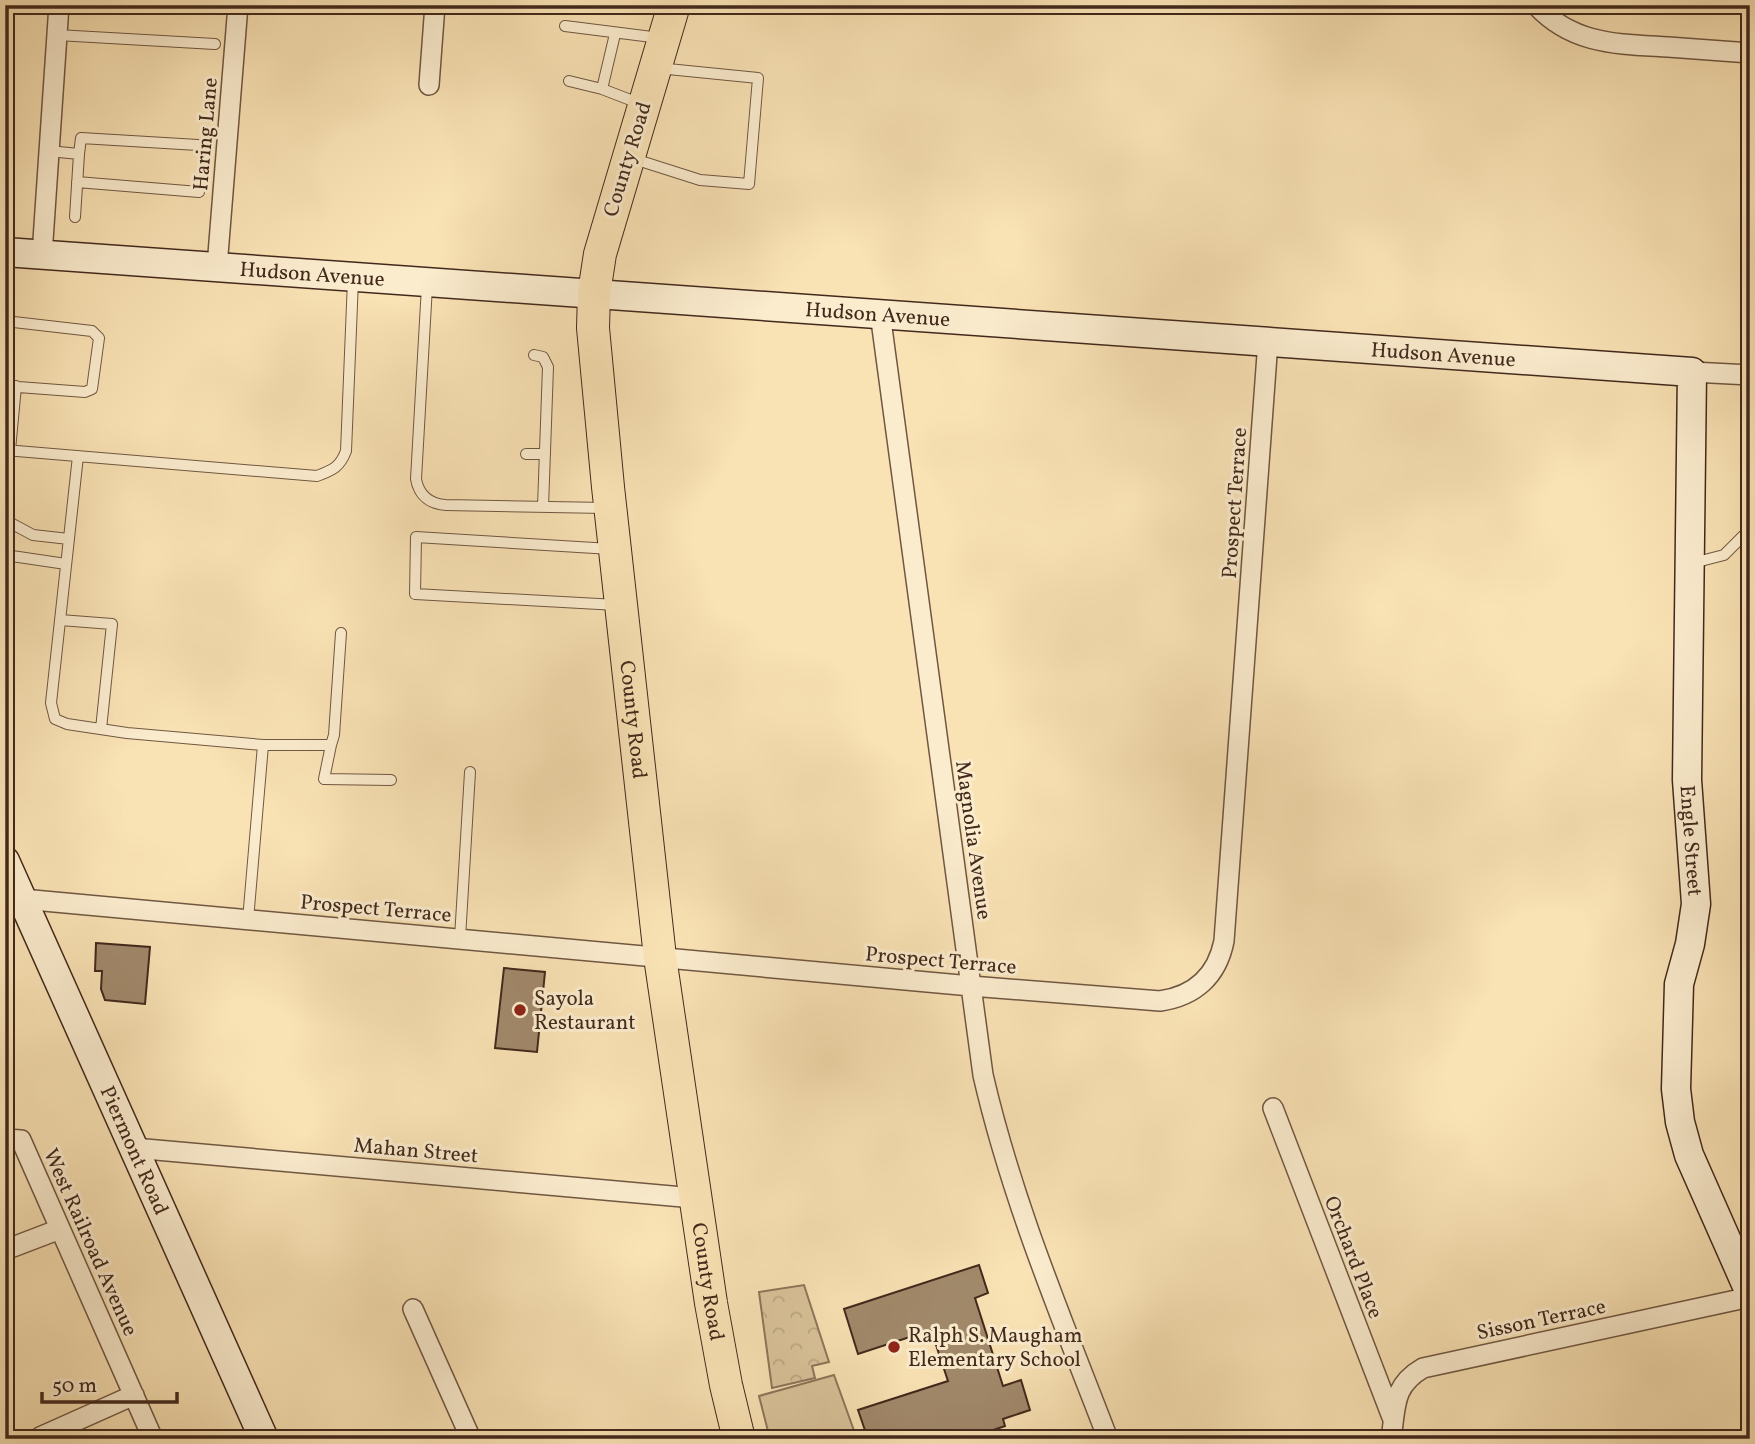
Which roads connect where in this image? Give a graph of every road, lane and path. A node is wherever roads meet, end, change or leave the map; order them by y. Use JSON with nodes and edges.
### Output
{"nodes":[{"id":1,"x":60,"y":5,"type":"edge"},
{"id":2,"x":238,"y":5,"type":"edge"},
{"id":3,"x":435,"y":5,"type":"edge"},
{"id":4,"x":674,"y":5,"type":"edge"},
{"id":5,"x":1536,"y":5,"type":"edge"},
{"id":6,"x":565,"y":26,"type":"dead end"},
{"id":7,"x":615,"y":34,"type":"junction"},
{"id":8,"x":57,"y":35,"type":"junction"},
{"id":9,"x":215,"y":44,"type":"dead end"},
{"id":10,"x":659,"y":53,"type":"junction"},
{"id":11,"x":1750,"y":53,"type":"edge"},
{"id":12,"x":569,"y":80,"type":"dead end"},
{"id":13,"x":429,"y":85,"type":"dead end"},
{"id":14,"x":602,"y":89,"type":"junction"},
{"id":15,"x":644,"y":105,"type":"junction"},
{"id":16,"x":198,"y":145,"type":"dead end"},
{"id":17,"x":49,"y":151,"type":"junction"},
{"id":18,"x":79,"y":154,"type":"junction"},
{"id":19,"x":628,"y":157,"type":"junction"},
{"id":20,"x":77,"y":181,"type":"junction"},
{"id":21,"x":199,"y":192,"type":"dead end"},
{"id":22,"x":75,"y":217,"type":"dead end"},
{"id":23,"x":5,"y":252,"type":"edge"},
{"id":24,"x":42,"y":255,"type":"junction"},
{"id":25,"x":217,"y":267,"type":"junction"},
{"id":26,"x":353,"y":276,"type":"junction"},
{"id":27,"x":428,"y":282,"type":"junction"},
{"id":28,"x":594,"y":293,"type":"junction"},
{"id":29,"x":880,"y":313,"type":"junction"},
{"id":30,"x":5,"y":321,"type":"edge"},
{"id":31,"x":1268,"y":341,"type":"junction"},
{"id":32,"x":534,"y":355,"type":"dead end"},
{"id":33,"x":1692,"y":372,"type":"junction"},
{"id":34,"x":1750,"y":375,"type":"edge"},
{"id":35,"x":10,"y":386,"type":"edge"},
{"id":36,"x":7,"y":450,"type":"edge"},
{"id":37,"x":526,"y":454,"type":"dead end"},
{"id":38,"x":545,"y":454,"type":"junction"},
{"id":39,"x":78,"y":456,"type":"junction"},
{"id":40,"x":543,"y":507,"type":"junction"},
{"id":41,"x":610,"y":508,"type":"junction"},
{"id":42,"x":8,"y":521,"type":"edge"},
{"id":43,"x":1750,"y":530,"type":"edge"},
{"id":44,"x":5,"y":536,"type":"edge"},
{"id":45,"x":69,"y":538,"type":"junction"},
{"id":46,"x":615,"y":550,"type":"junction"},
{"id":47,"x":5,"y":555,"type":"edge"},
{"id":48,"x":1689,"y":563,"type":"junction"},
{"id":49,"x":66,"y":564,"type":"junction"},
{"id":50,"x":621,"y":606,"type":"junction"},
{"id":51,"x":60,"y":620,"type":"junction"},
{"id":52,"x":341,"y":633,"type":"dead end"},
{"id":53,"x":101,"y":729,"type":"junction"},
{"id":54,"x":263,"y":745,"type":"junction"},
{"id":55,"x":331,"y":745,"type":"junction"},
{"id":56,"x":470,"y":772,"type":"dead end"},
{"id":57,"x":391,"y":780,"type":"dead end"},
{"id":58,"x":5,"y":861,"type":"edge"},
{"id":59,"x":22,"y":899,"type":"junction"},
{"id":60,"x":248,"y":920,"type":"junction"},
{"id":61,"x":460,"y":938,"type":"junction"},
{"id":62,"x":660,"y":957,"type":"junction"},
{"id":63,"x":971,"y":986,"type":"junction"},
{"id":64,"x":1273,"y":1108,"type":"dead end"},
{"id":65,"x":13,"y":1139,"type":"edge"},
{"id":66,"x":134,"y":1148,"type":"junction"},
{"id":67,"x":694,"y":1198,"type":"junction"},
{"id":68,"x":60,"y":1229,"type":"junction"},
{"id":69,"x":5,"y":1250,"type":"edge"},
{"id":70,"x":1750,"y":1295,"type":"edge"},
{"id":71,"x":413,"y":1309,"type":"dead end"},
{"id":72,"x":134,"y":1395,"type":"junction"},
{"id":73,"x":1392,"y":1430,"type":"edge"},
{"id":74,"x":40,"y":1437,"type":"dead end"},
{"id":75,"x":153,"y":1439,"type":"edge"},
{"id":76,"x":264,"y":1439,"type":"edge"},
{"id":77,"x":471,"y":1439,"type":"edge"},
{"id":78,"x":738,"y":1439,"type":"edge"},
{"id":79,"x":1108,"y":1439,"type":"edge"}],
"edges":[{"from":1,"to":8,"type":"street"},
{"from":2,"to":25,"type":"street","name":"Haring Lane"},
{"from":3,"to":13,"type":"street"},
{"from":4,"to":10,"type":"main road","name":"County Road"},
{"from":5,"to":11,"type":"street"},
{"from":6,"to":7,"type":"lane"},
{"from":7,"to":10,"type":"lane"},
{"from":7,"to":14,"type":"lane"},
{"from":8,"to":9,"type":"lane"},
{"from":8,"to":17,"type":"street"},
{"from":10,"to":15,"type":"main road","name":"County Road"},
{"from":10,"to":19,"type":"lane"},
{"from":12,"to":14,"type":"lane"},
{"from":14,"to":15,"type":"lane"},
{"from":15,"to":19,"type":"main road","name":"County Road"},
{"from":16,"to":18,"type":"lane"},
{"from":17,"to":18,"type":"lane"},
{"from":17,"to":24,"type":"street"},
{"from":18,"to":20,"type":"lane"},
{"from":19,"to":28,"type":"main road","name":"County Road"},
{"from":20,"to":21,"type":"lane"},
{"from":20,"to":22,"type":"lane"},
{"from":23,"to":24,"type":"street","name":"Hudson Avenue"},
{"from":24,"to":25,"type":"street","name":"Hudson Avenue"},
{"from":25,"to":26,"type":"street","name":"Hudson Avenue"},
{"from":26,"to":27,"type":"street","name":"Hudson Avenue"},
{"from":26,"to":39,"type":"lane"},
{"from":27,"to":28,"type":"street","name":"Hudson Avenue"},
{"from":27,"to":40,"type":"lane"},
{"from":28,"to":29,"type":"street","name":"Hudson Avenue"},
{"from":28,"to":41,"type":"main road","name":"County Road"},
{"from":29,"to":31,"type":"street","name":"Hudson Avenue"},
{"from":29,"to":63,"type":"street","name":"Magnolia Avenue"},
{"from":30,"to":35,"type":"lane"},
{"from":31,"to":33,"type":"street","name":"Hudson Avenue"},
{"from":31,"to":63,"type":"street","name":"Prospect Terrace"},
{"from":32,"to":38,"type":"lane"},
{"from":33,"to":34,"type":"street","name":"Hudson Avenue"},
{"from":33,"to":48,"type":"street","name":"Engle Street"},
{"from":35,"to":36,"type":"lane"},
{"from":36,"to":39,"type":"lane"},
{"from":37,"to":38,"type":"lane"},
{"from":38,"to":40,"type":"lane"},
{"from":39,"to":45,"type":"lane"},
{"from":40,"to":41,"type":"lane"},
{"from":41,"to":46,"type":"main road","name":"County Road"},
{"from":42,"to":44,"type":"lane"},
{"from":42,"to":45,"type":"lane"},
{"from":43,"to":48,"type":"lane"},
{"from":45,"to":49,"type":"lane"},
{"from":46,"to":50,"type":"main road","name":"County Road"},
{"from":46,"to":50,"type":"lane"},
{"from":47,"to":49,"type":"lane"},
{"from":48,"to":70,"type":"street","name":"Engle Street"},
{"from":49,"to":51,"type":"lane"},
{"from":50,"to":62,"type":"main road","name":"County Road"},
{"from":51,"to":53,"type":"lane"},
{"from":51,"to":53,"type":"lane"},
{"from":52,"to":55,"type":"lane"},
{"from":53,"to":54,"type":"lane"},
{"from":54,"to":55,"type":"lane"},
{"from":54,"to":60,"type":"lane"},
{"from":55,"to":57,"type":"lane"},
{"from":56,"to":61,"type":"lane"},
{"from":58,"to":59,"type":"street","name":"Piermont Road"},
{"from":59,"to":60,"type":"street","name":"Prospect Terrace"},
{"from":59,"to":66,"type":"street","name":"Piermont Road"},
{"from":60,"to":61,"type":"street","name":"Prospect Terrace"},
{"from":61,"to":62,"type":"street","name":"Prospect Terrace"},
{"from":62,"to":63,"type":"street","name":"Prospect Terrace"},
{"from":62,"to":67,"type":"main road","name":"County Road"},
{"from":63,"to":79,"type":"street","name":"Magnolia Avenue"},
{"from":64,"to":73,"type":"street","name":"Orchard Place"},
{"from":65,"to":68,"type":"street","name":"West Railroad Avenue"},
{"from":66,"to":67,"type":"street","name":"Mahan Street"},
{"from":66,"to":76,"type":"street","name":"Piermont Road"},
{"from":67,"to":78,"type":"main road","name":"County Road"},
{"from":68,"to":69,"type":"street"},
{"from":68,"to":72,"type":"street","name":"West Railroad Avenue"},
{"from":70,"to":73,"type":"street","name":"Sisson Terrace"},
{"from":71,"to":77,"type":"street"},
{"from":72,"to":74,"type":"street"},
{"from":72,"to":75,"type":"street","name":"West Railroad Avenue"}]}
